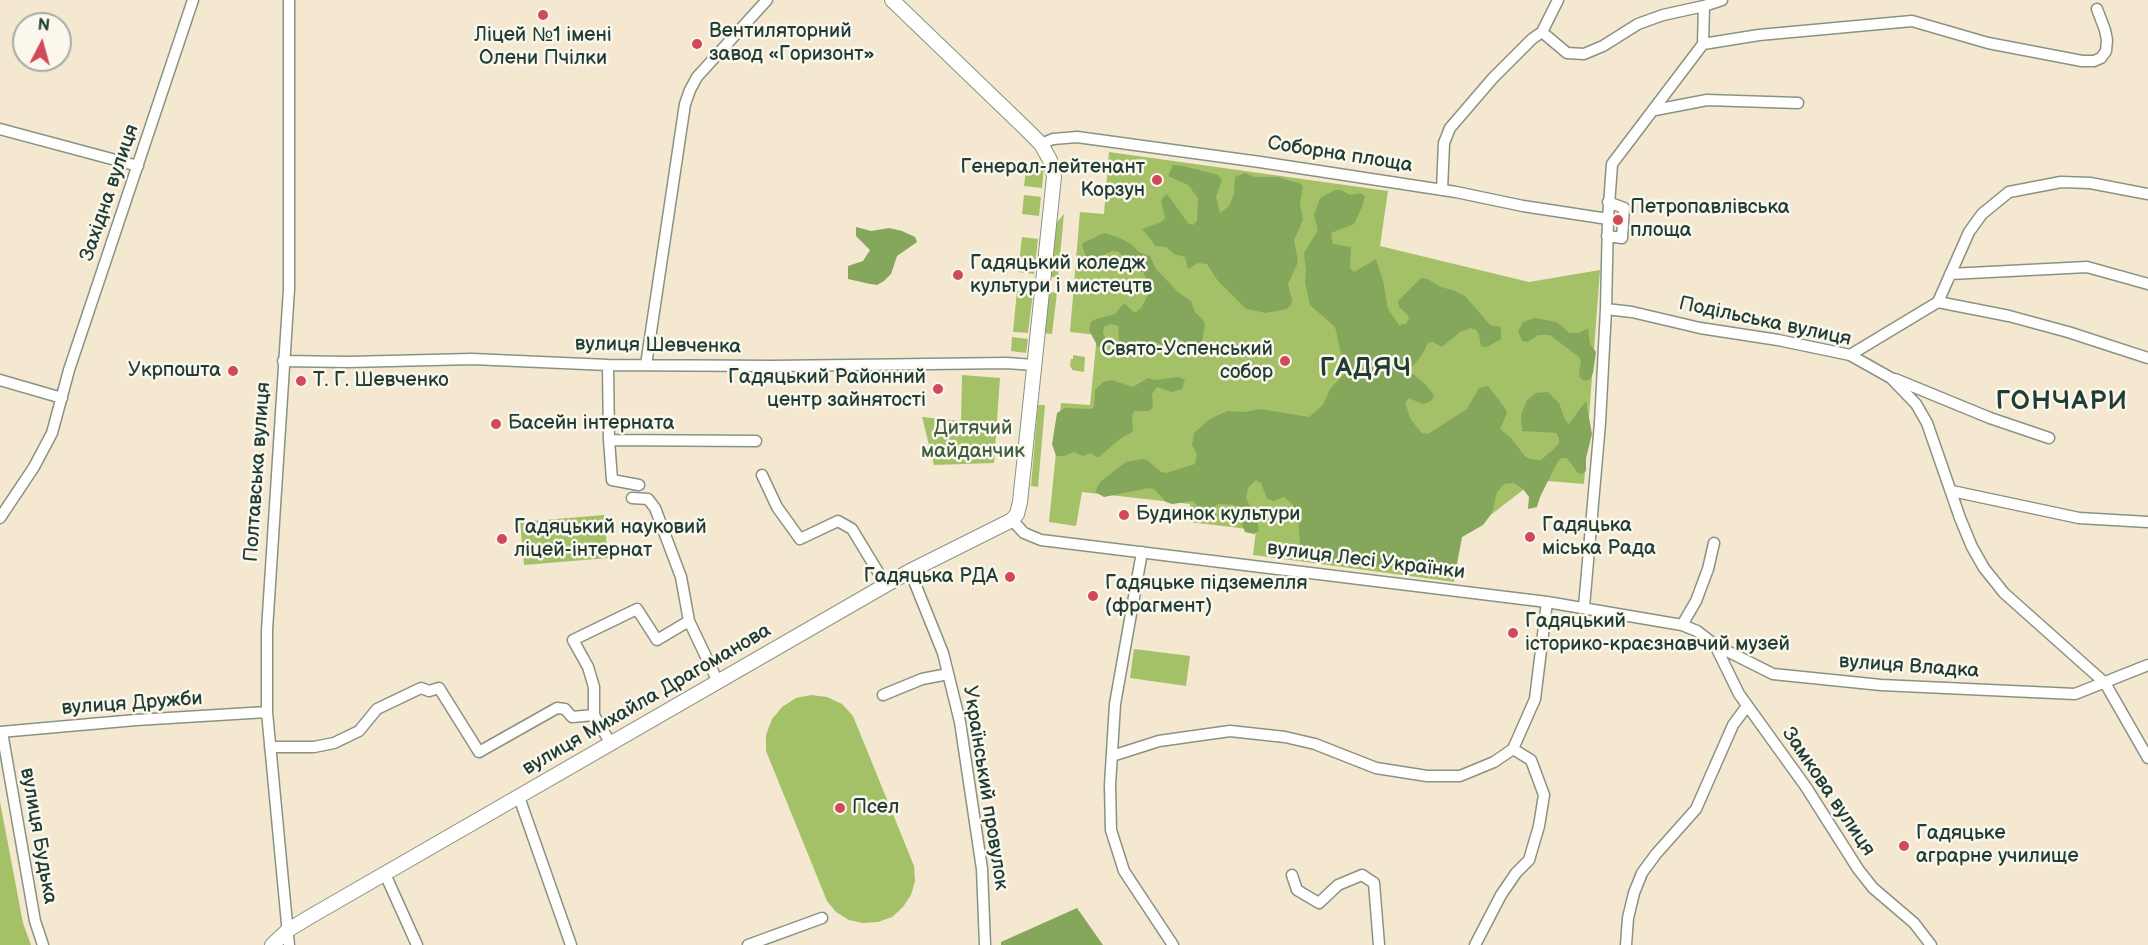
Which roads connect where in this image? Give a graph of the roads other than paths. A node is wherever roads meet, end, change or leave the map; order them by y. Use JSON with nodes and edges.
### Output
{"nodes":[{"id":1,"x":193,"y":0,"type":"edge"},
{"id":2,"x":289,"y":0,"type":"edge"},
{"id":3,"x":767,"y":0,"type":"edge"},
{"id":4,"x":892,"y":0,"type":"edge"},
{"id":5,"x":1558,"y":0,"type":"edge"},
{"id":6,"x":1722,"y":0,"type":"edge"},
{"id":7,"x":1704,"y":6,"type":"junction"},
{"id":8,"x":2097,"y":9,"type":"dead end"},
{"id":9,"x":1542,"y":32,"type":"junction"},
{"id":10,"x":1703,"y":44,"type":"junction"},
{"id":11,"x":1798,"y":103,"type":"dead end"},
{"id":12,"x":1655,"y":110,"type":"junction"},
{"id":13,"x":0,"y":129,"type":"edge"},
{"id":14,"x":1041,"y":144,"type":"junction"},
{"id":15,"x":138,"y":166,"type":"junction"},
{"id":16,"x":1443,"y":190,"type":"junction"},
{"id":17,"x":2148,"y":194,"type":"edge"},
{"id":18,"x":1608,"y":202,"type":"junction"},
{"id":19,"x":1608,"y":219,"type":"junction"},
{"id":20,"x":1607,"y":236,"type":"junction"},
{"id":21,"x":1950,"y":274,"type":"junction"},
{"id":22,"x":2148,"y":284,"type":"edge"},
{"id":23,"x":1938,"y":302,"type":"junction"},
{"id":24,"x":1606,"y":309,"type":"junction"},
{"id":25,"x":1850,"y":355,"type":"junction"},
{"id":26,"x":2148,"y":358,"type":"edge"},
{"id":27,"x":283,"y":361,"type":"junction"},
{"id":28,"x":1033,"y":364,"type":"junction"},
{"id":29,"x":608,"y":365,"type":"junction"},
{"id":30,"x":645,"y":365,"type":"junction"},
{"id":31,"x":1892,"y":378,"type":"junction"},
{"id":32,"x":0,"y":380,"type":"edge"},
{"id":33,"x":62,"y":398,"type":"junction"},
{"id":34,"x":2049,"y":438,"type":"dead end"},
{"id":35,"x":609,"y":440,"type":"junction"},
{"id":36,"x":756,"y":441,"type":"dead end"},
{"id":37,"x":762,"y":475,"type":"dead end"},
{"id":38,"x":639,"y":485,"type":"dead end"},
{"id":39,"x":1952,"y":491,"type":"junction"},
{"id":40,"x":632,"y":498,"type":"dead end"},
{"id":41,"x":0,"y":519,"type":"edge"},
{"id":42,"x":1012,"y":520,"type":"junction"},
{"id":43,"x":2148,"y":522,"type":"edge"},
{"id":44,"x":1714,"y":543,"type":"dead end"},
{"id":45,"x":1142,"y":552,"type":"junction"},
{"id":46,"x":910,"y":571,"type":"junction"},
{"id":47,"x":886,"y":585,"type":"junction"},
{"id":48,"x":1547,"y":602,"type":"junction"},
{"id":49,"x":1584,"y":607,"type":"junction"},
{"id":50,"x":689,"y":621,"type":"junction"},
{"id":51,"x":1682,"y":625,"type":"junction"},
{"id":52,"x":1715,"y":645,"type":"junction"},
{"id":53,"x":2148,"y":665,"type":"edge"},
{"id":54,"x":948,"y":674,"type":"junction"},
{"id":55,"x":718,"y":682,"type":"junction"},
{"id":56,"x":2105,"y":683,"type":"junction"},
{"id":57,"x":883,"y":695,"type":"dead end"},
{"id":58,"x":1747,"y":706,"type":"junction"},
{"id":59,"x":267,"y":712,"type":"junction"},
{"id":60,"x":594,"y":715,"type":"junction"},
{"id":61,"x":1,"y":732,"type":"edge"},
{"id":62,"x":611,"y":744,"type":"junction"},
{"id":63,"x":270,"y":747,"type":"junction"},
{"id":64,"x":1513,"y":749,"type":"junction"},
{"id":65,"x":1112,"y":756,"type":"junction"},
{"id":66,"x":2148,"y":758,"type":"edge"},
{"id":67,"x":519,"y":797,"type":"junction"},
{"id":68,"x":385,"y":874,"type":"junction"},
{"id":69,"x":1292,"y":875,"type":"dead end"},
{"id":70,"x":822,"y":918,"type":"dead end"},
{"id":71,"x":288,"y":930,"type":"junction"},
{"id":72,"x":754,"y":944,"type":"edge"},
{"id":73,"x":44,"y":945,"type":"edge"},
{"id":74,"x":272,"y":945,"type":"edge"},
{"id":75,"x":289,"y":945,"type":"edge"},
{"id":76,"x":417,"y":945,"type":"edge"},
{"id":77,"x":572,"y":945,"type":"edge"},
{"id":78,"x":986,"y":945,"type":"edge"},
{"id":79,"x":1173,"y":945,"type":"edge"},
{"id":80,"x":1379,"y":945,"type":"edge"},
{"id":81,"x":1475,"y":945,"type":"edge"},
{"id":82,"x":1626,"y":945,"type":"edge"},
{"id":83,"x":1931,"y":945,"type":"edge"}],
"edges":[{"from":1,"to":15,"type":"street","name":"Західна вулиця"},
{"from":2,"to":27,"type":"street","name":"Полтавська вулиця"},
{"from":3,"to":30,"type":"street"},
{"from":4,"to":14,"type":"street"},
{"from":5,"to":9,"type":"street"},
{"from":6,"to":7,"type":"street"},
{"from":7,"to":9,"type":"street"},
{"from":7,"to":10,"type":"street"},
{"from":8,"to":10,"type":"street"},
{"from":9,"to":16,"type":"street"},
{"from":10,"to":12,"type":"street"},
{"from":11,"to":12,"type":"street"},
{"from":12,"to":18,"type":"street"},
{"from":13,"to":15,"type":"street"},
{"from":14,"to":16,"type":"street","name":"Соборна площа"},
{"from":14,"to":28,"type":"street"},
{"from":15,"to":33,"type":"street","name":"Західна вулиця"},
{"from":16,"to":19,"type":"street","name":"Соборна площа"},
{"from":17,"to":21,"type":"street"},
{"from":18,"to":19,"type":"street"},
{"from":18,"to":20,"type":"street"},
{"from":19,"to":20,"type":"street"},
{"from":20,"to":24,"type":"street"},
{"from":21,"to":22,"type":"street"},
{"from":21,"to":23,"type":"street"},
{"from":23,"to":25,"type":"street"},
{"from":23,"to":26,"type":"street"},
{"from":24,"to":25,"type":"street","name":"Подільська вулиця"},
{"from":24,"to":49,"type":"street"},
{"from":25,"to":31,"type":"street","name":"Подільська вулиця"},
{"from":27,"to":29,"type":"street","name":"вулиця Шевченка"},
{"from":27,"to":59,"type":"street","name":"Полтавська вулиця"},
{"from":28,"to":30,"type":"street","name":"вулиця Шевченка"},
{"from":28,"to":42,"type":"street"},
{"from":29,"to":30,"type":"street","name":"вулиця Шевченка"},
{"from":29,"to":35,"type":"street"},
{"from":31,"to":34,"type":"street"},
{"from":31,"to":39,"type":"street","name":"Подільська вулиця"},
{"from":32,"to":33,"type":"street"},
{"from":33,"to":41,"type":"street","name":"Західна вулиця"},
{"from":35,"to":36,"type":"street"},
{"from":35,"to":38,"type":"street"},
{"from":37,"to":47,"type":"street"},
{"from":39,"to":43,"type":"street"},
{"from":39,"to":56,"type":"street","name":"Подільська вулиця"},
{"from":40,"to":50,"type":"street"},
{"from":42,"to":45,"type":"street","name":"вулиця Лесі Українки"},
{"from":42,"to":46,"type":"street","name":"вулиця Михайла Драгоманова"},
{"from":44,"to":51,"type":"street"},
{"from":45,"to":48,"type":"street","name":"вулиця Лесі Українки"},
{"from":45,"to":65,"type":"street"},
{"from":46,"to":47,"type":"street","name":"вулиця Михайла Драгоманова"},
{"from":46,"to":54,"type":"street","name":"Український провулок"},
{"from":47,"to":55,"type":"street","name":"вулиця Михайла Драгоманова"},
{"from":48,"to":49,"type":"street","name":"вулиця Лесі Українки"},
{"from":48,"to":64,"type":"street"},
{"from":49,"to":51,"type":"street","name":"вулиця Лесі Українки"},
{"from":50,"to":55,"type":"street"},
{"from":50,"to":60,"type":"street"},
{"from":51,"to":52,"type":"street","name":"вулиця Лесі Українки"},
{"from":52,"to":56,"type":"street","name":"вулиця Владка"},
{"from":52,"to":58,"type":"street","name":"Замкова вулиця"},
{"from":53,"to":56,"type":"street","name":"вулиця Владка"},
{"from":54,"to":57,"type":"street","name":"Український провулок"},
{"from":54,"to":78,"type":"street","name":"Український провулок"},
{"from":55,"to":62,"type":"street","name":"вулиця Михайла Драгоманова"},
{"from":56,"to":66,"type":"street","name":"Подільська вулиця"},
{"from":58,"to":82,"type":"street"},
{"from":58,"to":83,"type":"street","name":"Замкова вулиця"},
{"from":59,"to":61,"type":"street","name":"вулиця Дружби"},
{"from":59,"to":63,"type":"street","name":"Полтавська вулиця"},
{"from":60,"to":62,"type":"street"},
{"from":60,"to":63,"type":"street"},
{"from":61,"to":73,"type":"street","name":"вулиця Будька"},
{"from":62,"to":67,"type":"street","name":"вулиця Михайла Драгоманова"},
{"from":63,"to":71,"type":"street","name":"Полтавська вулиця"},
{"from":64,"to":65,"type":"street"},
{"from":64,"to":81,"type":"street"},
{"from":65,"to":79,"type":"street"},
{"from":67,"to":68,"type":"street","name":"вулиця Михайла Драгоманова"},
{"from":67,"to":77,"type":"street"},
{"from":68,"to":71,"type":"street","name":"вулиця Михайла Драгоманова"},
{"from":68,"to":76,"type":"street"},
{"from":69,"to":80,"type":"street"},
{"from":70,"to":72,"type":"street"},
{"from":71,"to":74,"type":"street","name":"вулиця Михайла Драгоманова"},
{"from":71,"to":75,"type":"street","name":"Полтавська вулиця"}]}
